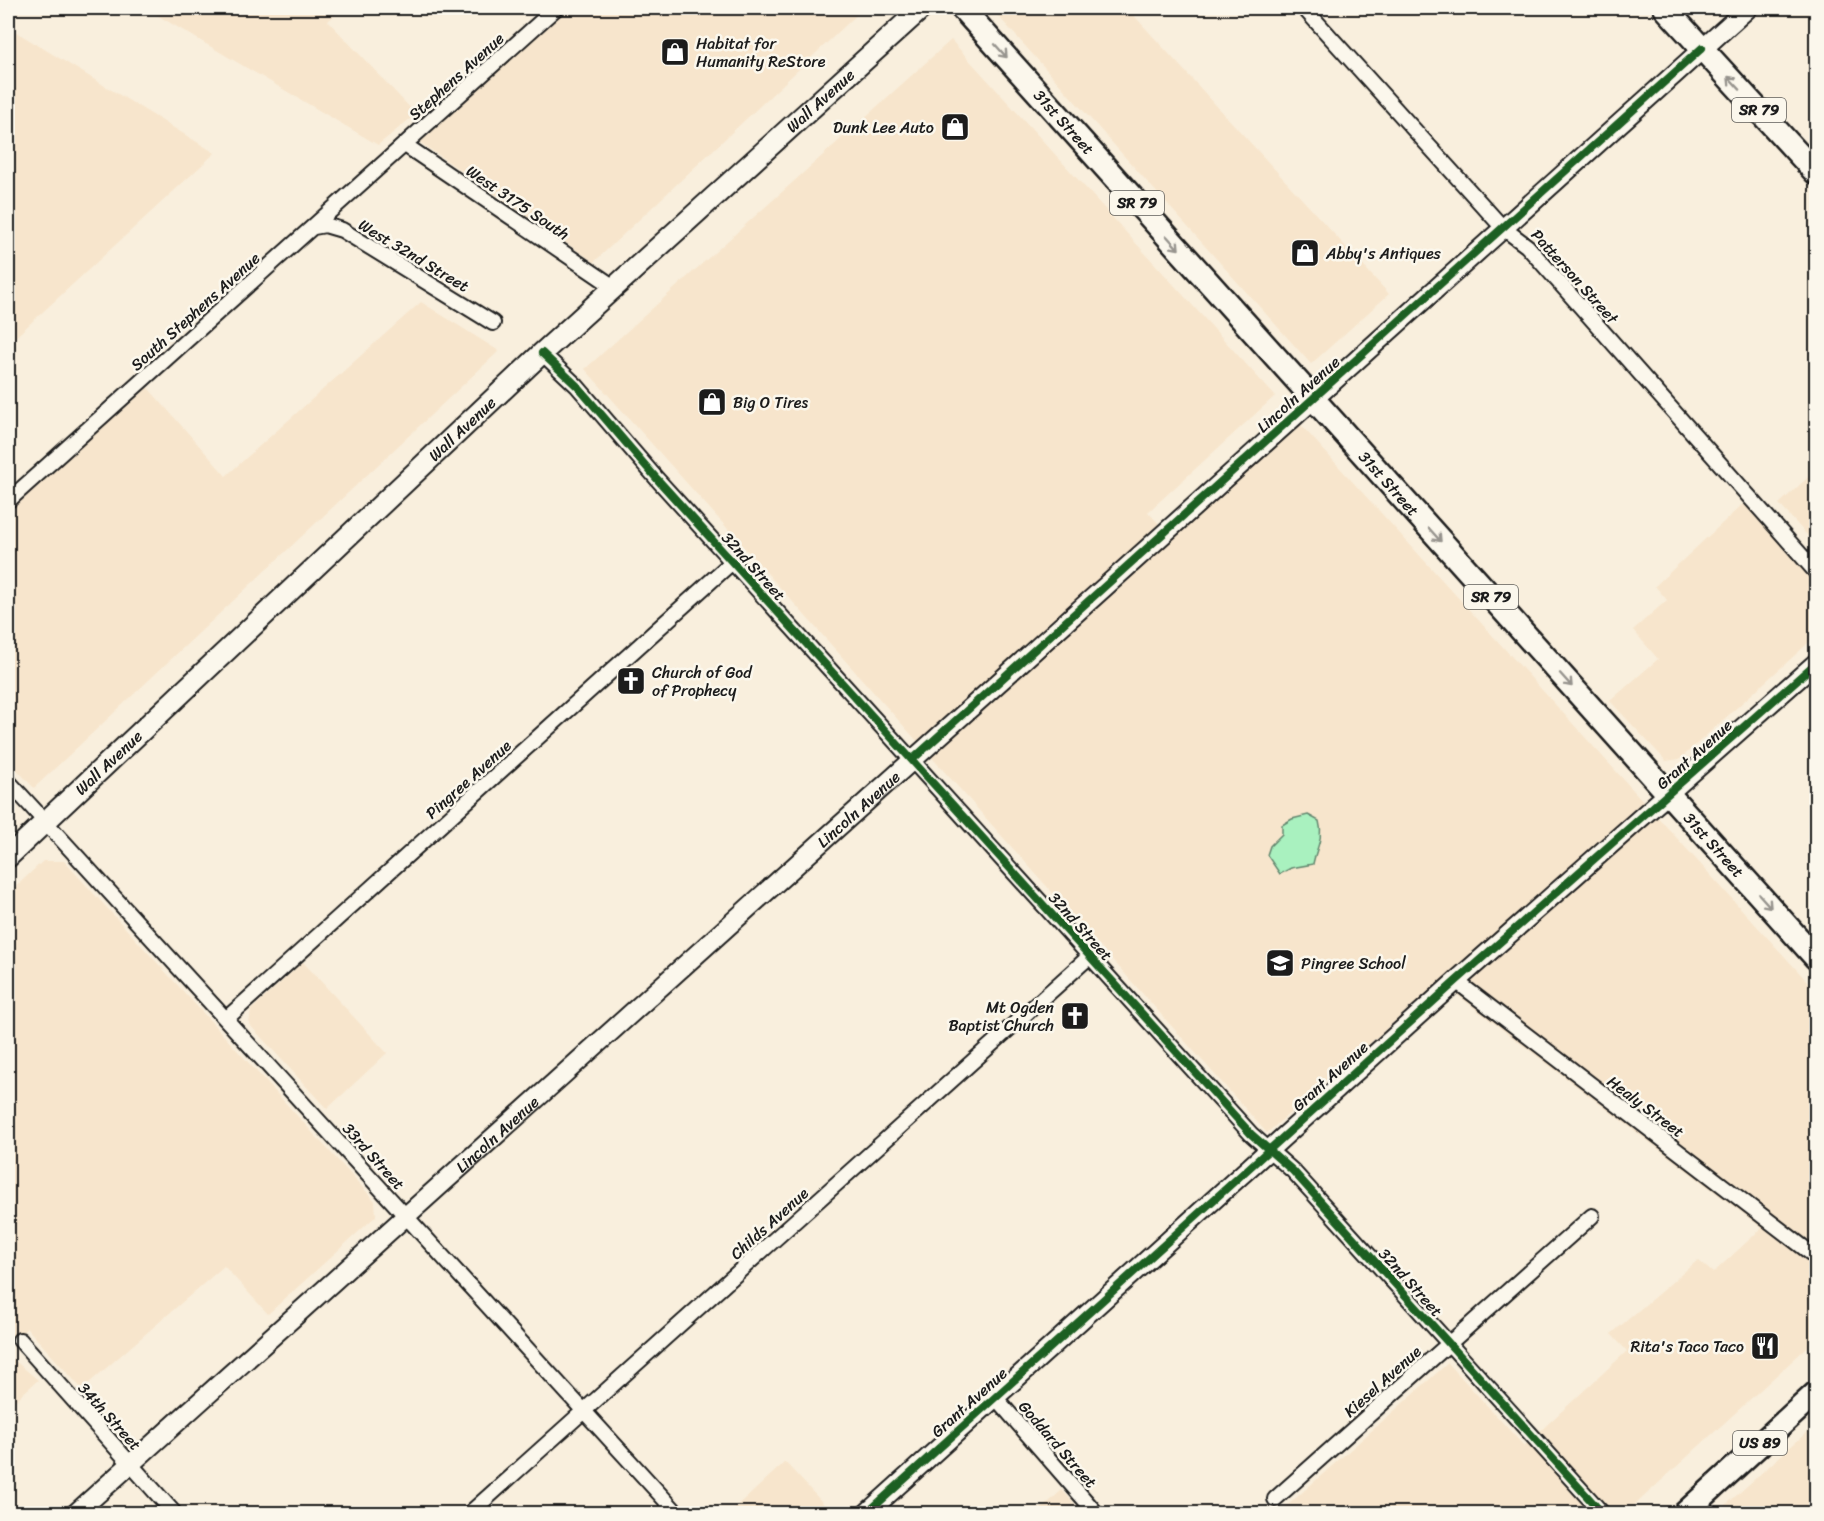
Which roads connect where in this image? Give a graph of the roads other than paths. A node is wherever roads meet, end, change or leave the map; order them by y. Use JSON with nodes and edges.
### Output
{"nodes":[{"id":1,"x":556,"y":8,"type":"edge"},
{"id":2,"x":922,"y":8,"type":"edge"},
{"id":3,"x":962,"y":8,"type":"edge"},
{"id":4,"x":1304,"y":8,"type":"edge"},
{"id":5,"x":1665,"y":8,"type":"edge"},
{"id":6,"x":1748,"y":8,"type":"edge"},
{"id":7,"x":1702,"y":48,"type":"junction"},
{"id":8,"x":405,"y":145,"type":"junction"},
{"id":9,"x":1816,"y":173,"type":"edge"},
{"id":10,"x":314,"y":227,"type":"junction"},
{"id":11,"x":1503,"y":228,"type":"junction"},
{"id":12,"x":614,"y":287,"type":"junction"},
{"id":13,"x":493,"y":323,"type":"dead end"},
{"id":14,"x":542,"y":353,"type":"junction"},
{"id":15,"x":1312,"y":399,"type":"junction"},
{"id":16,"x":8,"y":501,"type":"edge"},
{"id":17,"x":732,"y":562,"type":"junction"},
{"id":18,"x":1816,"y":572,"type":"edge"},
{"id":19,"x":1816,"y":663,"type":"edge"},
{"id":20,"x":912,"y":760,"type":"junction"},
{"id":21,"x":8,"y":781,"type":"edge"},
{"id":22,"x":1670,"y":795,"type":"junction"},
{"id":23,"x":45,"y":822,"type":"junction"},
{"id":24,"x":8,"y":857,"type":"edge"},
{"id":25,"x":1090,"y":956,"type":"junction"},
{"id":26,"x":1816,"y":958,"type":"edge"},
{"id":27,"x":1456,"y":981,"type":"junction"},
{"id":28,"x":226,"y":1019,"type":"junction"},
{"id":29,"x":1269,"y":1149,"type":"junction"},
{"id":30,"x":406,"y":1216,"type":"junction"},
{"id":31,"x":1592,"y":1216,"type":"dead end"},
{"id":32,"x":1816,"y":1257,"type":"edge"},
{"id":33,"x":20,"y":1340,"type":"dead end"},
{"id":34,"x":1449,"y":1343,"type":"junction"},
{"id":35,"x":1816,"y":1393,"type":"edge"},
{"id":36,"x":994,"y":1397,"type":"junction"},
{"id":37,"x":584,"y":1411,"type":"junction"},
{"id":38,"x":130,"y":1464,"type":"junction"},
{"id":39,"x":1275,"y":1499,"type":"dead end"},
{"id":40,"x":75,"y":1514,"type":"edge"},
{"id":41,"x":175,"y":1514,"type":"edge"},
{"id":42,"x":469,"y":1514,"type":"edge"},
{"id":43,"x":678,"y":1514,"type":"edge"},
{"id":44,"x":866,"y":1514,"type":"edge"},
{"id":45,"x":1097,"y":1514,"type":"edge"},
{"id":46,"x":1603,"y":1514,"type":"edge"},
{"id":47,"x":1684,"y":1514,"type":"edge"}],
"edges":[{"from":1,"to":8,"type":"street","name":"Stephens Avenue"},
{"from":2,"to":12,"type":"main road","name":"Wall Avenue"},
{"from":3,"to":15,"type":"main road","name":"31st Street","number":"SR 79","one_way":true},
{"from":4,"to":11,"type":"street","name":"Patterson Street"},
{"from":5,"to":7,"type":"main road","number":"SR 79"},
{"from":6,"to":7,"type":"street","name":"Lincoln Avenue"},
{"from":9,"to":7,"type":"main road","number":"SR 79","one_way":true},
{"from":7,"to":11,"type":"street","name":"Lincoln Avenue"},
{"from":8,"to":10,"type":"street","name":"South Stephens Avenue"},
{"from":8,"to":12,"type":"street","name":"West 3175 South"},
{"from":10,"to":13,"type":"street","name":"West 32nd Street"},
{"from":10,"to":16,"type":"street","name":"South Stephens Avenue"},
{"from":11,"to":15,"type":"street","name":"Lincoln Avenue"},
{"from":11,"to":18,"type":"street","name":"Patterson Street"},
{"from":12,"to":14,"type":"main road","name":"Wall Avenue"},
{"from":14,"to":17,"type":"street","name":"32nd Street"},
{"from":14,"to":23,"type":"main road","name":"Wall Avenue"},
{"from":15,"to":20,"type":"street","name":"Lincoln Avenue"},
{"from":15,"to":22,"type":"main road","name":"31st Street","number":"SR 79","one_way":true},
{"from":17,"to":20,"type":"street","name":"32nd Street"},
{"from":17,"to":28,"type":"street","name":"Pingree Avenue"},
{"from":19,"to":22,"type":"street","name":"Grant Avenue"},
{"from":20,"to":25,"type":"street","name":"32nd Street"},
{"from":20,"to":30,"type":"street","name":"Lincoln Avenue"},
{"from":21,"to":23,"type":"street","name":"33rd Street"},
{"from":22,"to":26,"type":"main road","name":"31st Street","number":"SR 79","one_way":true},
{"from":22,"to":27,"type":"street","name":"Grant Avenue"},
{"from":23,"to":24,"type":"main road","name":"Wall Avenue"},
{"from":23,"to":28,"type":"street","name":"33rd Street"},
{"from":25,"to":29,"type":"street","name":"32nd Street"},
{"from":25,"to":37,"type":"street","name":"Childs Avenue"},
{"from":27,"to":29,"type":"street","name":"Grant Avenue"},
{"from":27,"to":32,"type":"street","name":"Healy Street"},
{"from":28,"to":30,"type":"street","name":"33rd Street"},
{"from":29,"to":34,"type":"street","name":"32nd Street"},
{"from":29,"to":36,"type":"street","name":"Grant Avenue"},
{"from":30,"to":37,"type":"street","name":"33rd Street"},
{"from":30,"to":38,"type":"street","name":"Lincoln Avenue"},
{"from":31,"to":34,"type":"street","name":"Kiesel Avenue"},
{"from":33,"to":38,"type":"street","name":"34th Street"},
{"from":34,"to":39,"type":"street","name":"Kiesel Avenue"},
{"from":34,"to":46,"type":"street","name":"32nd Street"},
{"from":35,"to":47,"type":"main road","number":"US 89"},
{"from":36,"to":44,"type":"street","name":"Grant Avenue"},
{"from":36,"to":45,"type":"street","name":"Goddard Street"},
{"from":37,"to":42,"type":"street","name":"Childs Avenue"},
{"from":37,"to":43,"type":"street","name":"33rd Street"},
{"from":38,"to":40,"type":"street","name":"Lincoln Avenue"},
{"from":38,"to":41,"type":"street","name":"34th Street"}]}
